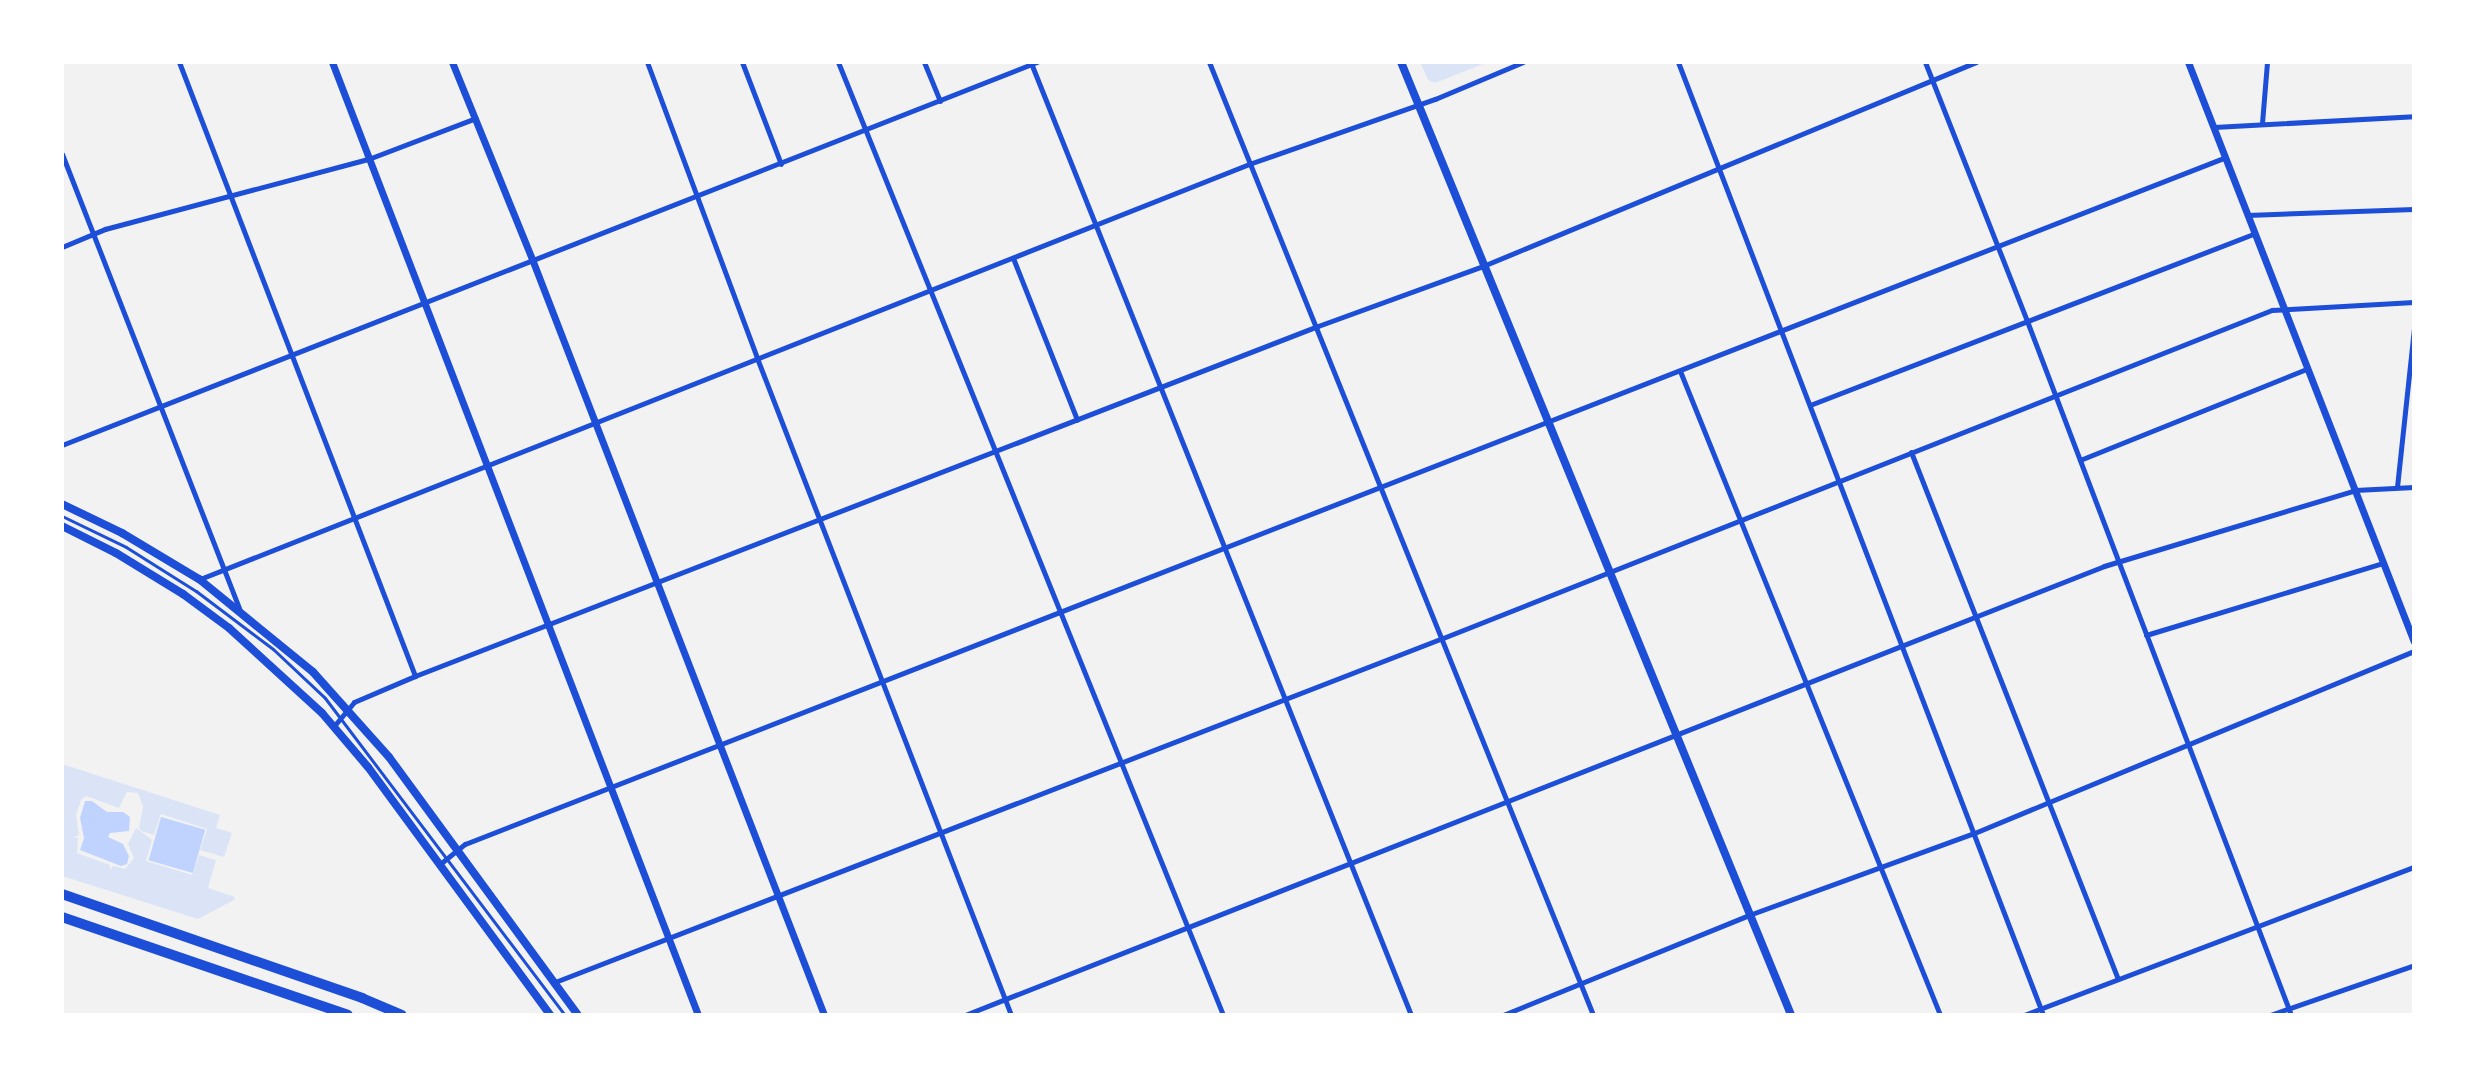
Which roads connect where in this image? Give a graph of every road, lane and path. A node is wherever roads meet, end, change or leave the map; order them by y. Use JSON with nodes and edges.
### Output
{"nodes":[{"id":1,"x":179,"y":62,"type":"edge"},
{"id":2,"x":332,"y":62,"type":"edge"},
{"id":3,"x":647,"y":62,"type":"edge"},
{"id":4,"x":742,"y":62,"type":"edge"},
{"id":5,"x":838,"y":62,"type":"edge"},
{"id":6,"x":924,"y":62,"type":"edge"},
{"id":7,"x":1209,"y":62,"type":"edge"},
{"id":8,"x":1401,"y":62,"type":"edge"},
{"id":9,"x":1523,"y":62,"type":"edge"},
{"id":10,"x":1678,"y":62,"type":"edge"},
{"id":11,"x":1925,"y":62,"type":"edge"},
{"id":12,"x":1976,"y":62,"type":"edge"},
{"id":13,"x":2188,"y":62,"type":"edge"},
{"id":14,"x":2267,"y":62,"type":"edge"},
{"id":15,"x":455,"y":63,"type":"edge"},
{"id":16,"x":1033,"y":63,"type":"edge"},
{"id":17,"x":1932,"y":80,"type":"junction"},
{"id":18,"x":940,"y":101,"type":"junction"},
{"id":19,"x":1418,"y":105,"type":"junction"},
{"id":20,"x":2414,"y":116,"type":"edge"},
{"id":21,"x":476,"y":118,"type":"junction"},
{"id":22,"x":2262,"y":123,"type":"junction"},
{"id":23,"x":2214,"y":127,"type":"junction"},
{"id":24,"x":866,"y":130,"type":"junction"},
{"id":25,"x":62,"y":154,"type":"edge"},
{"id":26,"x":371,"y":158,"type":"junction"},
{"id":27,"x":2224,"y":158,"type":"junction"},
{"id":28,"x":1252,"y":163,"type":"junction"},
{"id":29,"x":781,"y":164,"type":"junction"},
{"id":30,"x":1719,"y":168,"type":"junction"},
{"id":31,"x":232,"y":195,"type":"junction"},
{"id":32,"x":698,"y":195,"type":"junction"},
{"id":33,"x":2414,"y":209,"type":"edge"},
{"id":34,"x":2246,"y":215,"type":"junction"},
{"id":35,"x":1096,"y":226,"type":"junction"},
{"id":36,"x":91,"y":234,"type":"junction"},
{"id":37,"x":2253,"y":234,"type":"junction"},
{"id":38,"x":62,"y":247,"type":"edge"},
{"id":39,"x":1997,"y":248,"type":"junction"},
{"id":40,"x":1013,"y":258,"type":"junction"},
{"id":41,"x":532,"y":259,"type":"junction"},
{"id":42,"x":1483,"y":266,"type":"junction"},
{"id":43,"x":932,"y":290,"type":"junction"},
{"id":44,"x":425,"y":301,"type":"junction"},
{"id":45,"x":2414,"y":302,"type":"edge"},
{"id":46,"x":2282,"y":307,"type":"junction"},
{"id":47,"x":2027,"y":321,"type":"junction"},
{"id":48,"x":1318,"y":326,"type":"junction"},
{"id":49,"x":2414,"y":328,"type":"edge"},
{"id":50,"x":1782,"y":332,"type":"junction"},
{"id":51,"x":290,"y":354,"type":"junction"},
{"id":52,"x":757,"y":358,"type":"junction"},
{"id":53,"x":2306,"y":369,"type":"junction"},
{"id":54,"x":1680,"y":371,"type":"junction"},
{"id":55,"x":1161,"y":388,"type":"junction"},
{"id":56,"x":2055,"y":395,"type":"junction"},
{"id":57,"x":1810,"y":405,"type":"junction"},
{"id":58,"x":158,"y":407,"type":"junction"},
{"id":59,"x":1077,"y":420,"type":"junction"},
{"id":60,"x":595,"y":423,"type":"junction"},
{"id":61,"x":1546,"y":423,"type":"junction"},
{"id":62,"x":62,"y":445,"type":"edge"},
{"id":63,"x":997,"y":451,"type":"junction"},
{"id":64,"x":1911,"y":452,"type":"junction"},
{"id":65,"x":2080,"y":460,"type":"junction"},
{"id":66,"x":488,"y":464,"type":"junction"},
{"id":67,"x":1839,"y":481,"type":"junction"},
{"id":68,"x":2397,"y":487,"type":"junction"},
{"id":69,"x":2414,"y":487,"type":"edge"},
{"id":70,"x":1381,"y":488,"type":"junction"},
{"id":71,"x":2355,"y":490,"type":"junction"},
{"id":72,"x":62,"y":504,"type":"edge"},
{"id":73,"x":62,"y":516,"type":"edge"},
{"id":74,"x":355,"y":517,"type":"junction"},
{"id":75,"x":821,"y":518,"type":"junction"},
{"id":76,"x":1738,"y":521,"type":"junction"},
{"id":77,"x":62,"y":526,"type":"edge"},
{"id":78,"x":1225,"y":549,"type":"junction"},
{"id":79,"x":2118,"y":561,"type":"junction"},
{"id":80,"x":2383,"y":563,"type":"junction"},
{"id":81,"x":223,"y":568,"type":"junction"},
{"id":82,"x":1608,"y":571,"type":"junction"},
{"id":83,"x":199,"y":579,"type":"junction"},
{"id":84,"x":657,"y":582,"type":"junction"},
{"id":85,"x":239,"y":609,"type":"junction"},
{"id":86,"x":1061,"y":613,"type":"junction"},
{"id":87,"x":1975,"y":617,"type":"junction"},
{"id":88,"x":548,"y":624,"type":"junction"},
{"id":89,"x":2146,"y":635,"type":"junction"},
{"id":90,"x":1443,"y":638,"type":"junction"},
{"id":91,"x":2414,"y":642,"type":"edge"},
{"id":92,"x":1902,"y":646,"type":"junction"},
{"id":93,"x":2414,"y":651,"type":"edge"},
{"id":94,"x":415,"y":676,"type":"junction"},
{"id":95,"x":882,"y":682,"type":"junction"},
{"id":96,"x":1804,"y":685,"type":"junction"},
{"id":97,"x":1285,"y":700,"type":"junction"},
{"id":98,"x":349,"y":709,"type":"junction"},
{"id":99,"x":341,"y":717,"type":"junction"},
{"id":100,"x":334,"y":726,"type":"junction"},
{"id":101,"x":1676,"y":736,"type":"junction"},
{"id":102,"x":719,"y":744,"type":"junction"},
{"id":103,"x":2188,"y":744,"type":"junction"},
{"id":104,"x":1121,"y":763,"type":"junction"},
{"id":105,"x":613,"y":788,"type":"junction"},
{"id":106,"x":2048,"y":802,"type":"junction"},
{"id":107,"x":1508,"y":803,"type":"junction"},
{"id":108,"x":941,"y":833,"type":"junction"},
{"id":109,"x":1972,"y":834,"type":"junction"},
{"id":110,"x":457,"y":851,"type":"junction"},
{"id":111,"x":448,"y":857,"type":"junction"},
{"id":112,"x":440,"y":864,"type":"junction"},
{"id":113,"x":1351,"y":865,"type":"junction"},
{"id":114,"x":2414,"y":867,"type":"edge"},
{"id":115,"x":1880,"y":868,"type":"junction"},
{"id":116,"x":62,"y":894,"type":"edge"},
{"id":117,"x":778,"y":896,"type":"junction"},
{"id":118,"x":1749,"y":915,"type":"junction"},
{"id":119,"x":62,"y":917,"type":"edge"},
{"id":120,"x":2258,"y":926,"type":"junction"},
{"id":121,"x":1187,"y":928,"type":"junction"},
{"id":122,"x":669,"y":939,"type":"junction"},
{"id":123,"x":2414,"y":965,"type":"edge"},
{"id":124,"x":2118,"y":979,"type":"junction"},
{"id":125,"x":554,"y":982,"type":"junction"},
{"id":126,"x":1580,"y":984,"type":"junction"},
{"id":127,"x":1004,"y":1000,"type":"junction"},
{"id":128,"x":2042,"y":1012,"type":"edge"},
{"id":129,"x":2290,"y":1012,"type":"edge"},
{"id":130,"x":348,"y":1015,"type":"edge"},
{"id":131,"x":402,"y":1015,"type":"edge"},
{"id":132,"x":550,"y":1015,"type":"edge"},
{"id":133,"x":565,"y":1015,"type":"edge"},
{"id":134,"x":578,"y":1015,"type":"edge"},
{"id":135,"x":698,"y":1015,"type":"edge"},
{"id":136,"x":824,"y":1015,"type":"edge"},
{"id":137,"x":965,"y":1015,"type":"edge"},
{"id":138,"x":1011,"y":1015,"type":"edge"},
{"id":139,"x":1223,"y":1015,"type":"edge"},
{"id":140,"x":1411,"y":1015,"type":"edge"},
{"id":141,"x":1503,"y":1015,"type":"edge"},
{"id":142,"x":1593,"y":1015,"type":"edge"},
{"id":143,"x":1791,"y":1015,"type":"edge"},
{"id":144,"x":1940,"y":1015,"type":"edge"},
{"id":145,"x":2024,"y":1015,"type":"edge"},
{"id":146,"x":2270,"y":1015,"type":"edge"}],
"edges":[{"from":1,"to":31,"type":"street"},
{"from":2,"to":26,"type":"street"},
{"from":3,"to":32,"type":"street"},
{"from":4,"to":29,"type":"street"},
{"from":5,"to":24,"type":"street"},
{"from":6,"to":18,"type":"street"},
{"from":7,"to":28,"type":"street"},
{"from":8,"to":19,"type":"main road"},
{"from":9,"to":19,"type":"street"},
{"from":10,"to":30,"type":"street"},
{"from":11,"to":17,"type":"street"},
{"from":12,"to":17,"type":"street"},
{"from":13,"to":23,"type":"street"},
{"from":14,"to":22,"type":"street"},
{"from":15,"to":21,"type":"street"},
{"from":16,"to":18,"type":"street"},
{"from":16,"to":35,"type":"street"},
{"from":17,"to":30,"type":"street"},
{"from":17,"to":39,"type":"street"},
{"from":18,"to":24,"type":"street"},
{"from":19,"to":28,"type":"street"},
{"from":19,"to":42,"type":"main road"},
{"from":20,"to":22,"type":"street"},
{"from":21,"to":26,"type":"street"},
{"from":21,"to":41,"type":"street"},
{"from":22,"to":23,"type":"street"},
{"from":23,"to":27,"type":"street"},
{"from":24,"to":29,"type":"street"},
{"from":24,"to":43,"type":"street"},
{"from":25,"to":36,"type":"street"},
{"from":26,"to":31,"type":"street"},
{"from":26,"to":44,"type":"street"},
{"from":27,"to":34,"type":"street"},
{"from":27,"to":39,"type":"street"},
{"from":28,"to":35,"type":"street"},
{"from":28,"to":48,"type":"street"},
{"from":29,"to":32,"type":"street"},
{"from":30,"to":42,"type":"street"},
{"from":30,"to":50,"type":"street"},
{"from":31,"to":36,"type":"street"},
{"from":31,"to":51,"type":"street"},
{"from":32,"to":41,"type":"street"},
{"from":32,"to":52,"type":"street"},
{"from":33,"to":34,"type":"street"},
{"from":34,"to":37,"type":"street"},
{"from":35,"to":40,"type":"street"},
{"from":35,"to":55,"type":"street"},
{"from":36,"to":38,"type":"street"},
{"from":36,"to":58,"type":"street"},
{"from":37,"to":46,"type":"street"},
{"from":37,"to":47,"type":"street"},
{"from":39,"to":47,"type":"street"},
{"from":39,"to":50,"type":"street"},
{"from":40,"to":43,"type":"street"},
{"from":40,"to":59,"type":"street"},
{"from":41,"to":44,"type":"street"},
{"from":41,"to":60,"type":"street"},
{"from":42,"to":48,"type":"street"},
{"from":42,"to":61,"type":"main road"},
{"from":43,"to":52,"type":"street"},
{"from":43,"to":63,"type":"street"},
{"from":44,"to":51,"type":"street"},
{"from":44,"to":66,"type":"street"},
{"from":45,"to":46,"type":"street"},
{"from":46,"to":53,"type":"street"},
{"from":46,"to":56,"type":"street"},
{"from":47,"to":56,"type":"street"},
{"from":47,"to":57,"type":"street"},
{"from":48,"to":55,"type":"street"},
{"from":48,"to":70,"type":"street"},
{"from":49,"to":68,"type":"street"},
{"from":50,"to":54,"type":"street"},
{"from":50,"to":57,"type":"street"},
{"from":51,"to":58,"type":"street"},
{"from":51,"to":74,"type":"street"},
{"from":52,"to":60,"type":"street"},
{"from":52,"to":75,"type":"street"},
{"from":53,"to":65,"type":"street"},
{"from":53,"to":71,"type":"street"},
{"from":54,"to":61,"type":"street"},
{"from":54,"to":76,"type":"street"},
{"from":55,"to":59,"type":"street"},
{"from":55,"to":78,"type":"street"},
{"from":56,"to":64,"type":"street"},
{"from":56,"to":65,"type":"street"},
{"from":57,"to":67,"type":"street"},
{"from":58,"to":62,"type":"street"},
{"from":58,"to":81,"type":"street"},
{"from":59,"to":63,"type":"street"},
{"from":60,"to":66,"type":"street"},
{"from":60,"to":84,"type":"street"},
{"from":61,"to":70,"type":"street"},
{"from":61,"to":82,"type":"main road"},
{"from":63,"to":75,"type":"street"},
{"from":63,"to":86,"type":"street"},
{"from":64,"to":67,"type":"street"},
{"from":64,"to":87,"type":"street"},
{"from":65,"to":79,"type":"street"},
{"from":66,"to":74,"type":"street"},
{"from":66,"to":88,"type":"street"},
{"from":67,"to":76,"type":"street"},
{"from":67,"to":92,"type":"street"},
{"from":68,"to":69,"type":"street"},
{"from":68,"to":71,"type":"street"},
{"from":70,"to":78,"type":"street"},
{"from":70,"to":90,"type":"street"},
{"from":71,"to":79,"type":"street"},
{"from":71,"to":80,"type":"street"},
{"from":72,"to":83,"type":"main road"},
{"from":73,"to":99,"type":"lane"},
{"from":74,"to":81,"type":"street"},
{"from":74,"to":94,"type":"street"},
{"from":75,"to":84,"type":"street"},
{"from":75,"to":95,"type":"street"},
{"from":76,"to":82,"type":"street"},
{"from":76,"to":96,"type":"street"},
{"from":77,"to":100,"type":"main road"},
{"from":78,"to":86,"type":"street"},
{"from":78,"to":97,"type":"street"},
{"from":79,"to":87,"type":"street"},
{"from":79,"to":89,"type":"street"},
{"from":80,"to":89,"type":"street"},
{"from":80,"to":91,"type":"street"},
{"from":81,"to":83,"type":"street"},
{"from":81,"to":85,"type":"street"},
{"from":82,"to":90,"type":"street"},
{"from":82,"to":101,"type":"main road"},
{"from":83,"to":85,"type":"main road"},
{"from":84,"to":88,"type":"street"},
{"from":84,"to":102,"type":"street"},
{"from":85,"to":98,"type":"main road"},
{"from":86,"to":95,"type":"street"},
{"from":86,"to":104,"type":"street"},
{"from":87,"to":92,"type":"street"},
{"from":87,"to":106,"type":"street"},
{"from":88,"to":94,"type":"street"},
{"from":88,"to":105,"type":"street"},
{"from":89,"to":103,"type":"street"},
{"from":90,"to":97,"type":"street"},
{"from":90,"to":107,"type":"street"},
{"from":92,"to":96,"type":"street"},
{"from":92,"to":109,"type":"street"},
{"from":93,"to":103,"type":"street"},
{"from":94,"to":98,"type":"street"},
{"from":95,"to":102,"type":"street"},
{"from":95,"to":108,"type":"street"},
{"from":96,"to":101,"type":"street"},
{"from":96,"to":115,"type":"street"},
{"from":97,"to":104,"type":"street"},
{"from":97,"to":113,"type":"street"},
{"from":98,"to":99,"type":"street"},
{"from":98,"to":110,"type":"main road"},
{"from":99,"to":100,"type":"street"},
{"from":99,"to":111,"type":"lane"},
{"from":100,"to":112,"type":"main road"},
{"from":101,"to":107,"type":"street"},
{"from":101,"to":118,"type":"main road"},
{"from":102,"to":105,"type":"street"},
{"from":102,"to":117,"type":"street"},
{"from":103,"to":106,"type":"street"},
{"from":103,"to":120,"type":"street"},
{"from":104,"to":108,"type":"street"},
{"from":104,"to":121,"type":"street"},
{"from":105,"to":110,"type":"street"},
{"from":105,"to":122,"type":"street"},
{"from":106,"to":109,"type":"street"},
{"from":106,"to":124,"type":"street"},
{"from":107,"to":113,"type":"street"},
{"from":107,"to":126,"type":"street"},
{"from":108,"to":117,"type":"street"},
{"from":108,"to":127,"type":"street"},
{"from":109,"to":115,"type":"street"},
{"from":109,"to":128,"type":"street"},
{"from":110,"to":111,"type":"street"},
{"from":110,"to":125,"type":"main road"},
{"from":111,"to":112,"type":"street"},
{"from":111,"to":133,"type":"lane"},
{"from":112,"to":132,"type":"main road"},
{"from":113,"to":121,"type":"street"},
{"from":113,"to":140,"type":"street"},
{"from":114,"to":120,"type":"street"},
{"from":115,"to":118,"type":"street"},
{"from":115,"to":144,"type":"street"},
{"from":116,"to":131,"type":"highway"},
{"from":117,"to":122,"type":"street"},
{"from":117,"to":136,"type":"street"},
{"from":118,"to":126,"type":"street"},
{"from":118,"to":143,"type":"main road"},
{"from":119,"to":130,"type":"highway"},
{"from":120,"to":124,"type":"street"},
{"from":120,"to":129,"type":"street"},
{"from":121,"to":127,"type":"street"},
{"from":121,"to":139,"type":"street"},
{"from":122,"to":125,"type":"street"},
{"from":122,"to":135,"type":"street"},
{"from":123,"to":129,"type":"street"},
{"from":124,"to":128,"type":"street"},
{"from":125,"to":134,"type":"main road"},
{"from":126,"to":141,"type":"street"},
{"from":126,"to":142,"type":"street"},
{"from":127,"to":137,"type":"street"},
{"from":127,"to":138,"type":"street"},
{"from":128,"to":145,"type":"street"},
{"from":129,"to":146,"type":"street"}]}
